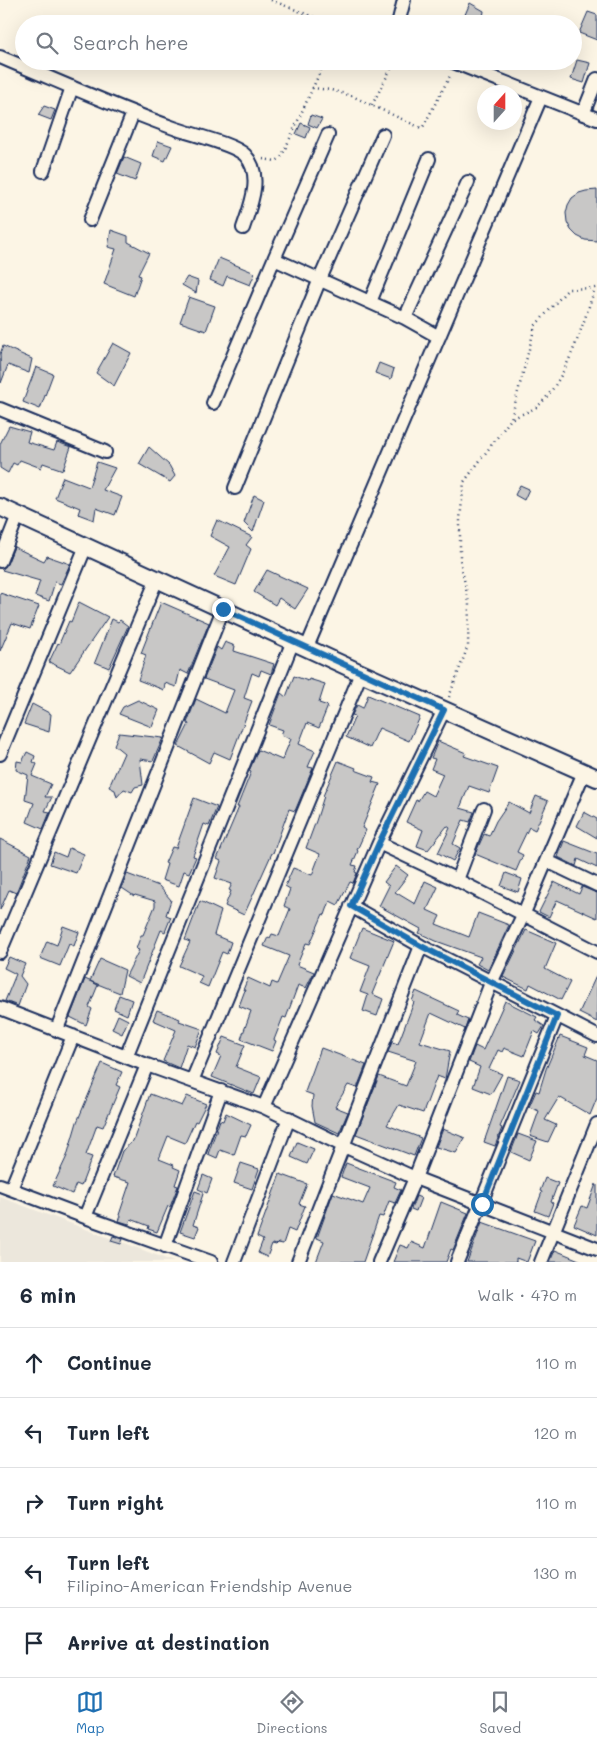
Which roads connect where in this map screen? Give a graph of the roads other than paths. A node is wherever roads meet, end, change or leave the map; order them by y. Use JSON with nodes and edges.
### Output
{"nodes":[{"id":1,"x":404,"y":0,"type":"edge"},
{"id":2,"x":400,"y":15,"type":"edge"},
{"id":3,"x":0,"y":56,"type":"edge"},
{"id":4,"x":15,"y":62,"type":"edge"},
{"id":5,"x":34,"y":70,"type":"edge"},
{"id":6,"x":474,"y":70,"type":"edge"},
{"id":7,"x":597,"y":79,"type":"edge"},
{"id":8,"x":72,"y":86,"type":"junction"},
{"id":9,"x":541,"y":97,"type":"junction"},
{"id":10,"x":133,"y":113,"type":"junction"},
{"id":11,"x":583,"y":114,"type":"junction"},
{"id":12,"x":597,"y":119,"type":"edge"},
{"id":13,"x":328,"y":135,"type":"dead end"},
{"id":14,"x":383,"y":135,"type":"dead end"},
{"id":15,"x":429,"y":159,"type":"dead end"},
{"id":16,"x":43,"y":171,"type":"dead end"},
{"id":17,"x":468,"y":182,"type":"dead end"},
{"id":18,"x":90,"y":220,"type":"dead end"},
{"id":19,"x":243,"y":228,"type":"dead end"},
{"id":20,"x":274,"y":259,"type":"junction"},
{"id":21,"x":320,"y":279,"type":"junction"},
{"id":22,"x":370,"y":302,"type":"junction"},
{"id":23,"x":405,"y":318,"type":"junction"},
{"id":24,"x":439,"y":337,"type":"junction"},
{"id":25,"x":213,"y":403,"type":"dead end"},
{"id":26,"x":0,"y":409,"type":"edge"},
{"id":27,"x":105,"y":452,"type":"dead end"},
{"id":28,"x":235,"y":488,"type":"dead end"},
{"id":29,"x":0,"y":507,"type":"edge"},
{"id":30,"x":18,"y":515,"type":"junction"},
{"id":31,"x":86,"y":546,"type":"junction"},
{"id":32,"x":0,"y":561,"type":"edge"},
{"id":33,"x":157,"y":579,"type":"junction"},
{"id":34,"x":223,"y":609,"type":"junction"},
{"id":35,"x":300,"y":644,"type":"junction"},
{"id":36,"x":362,"y":673,"type":"junction"},
{"id":37,"x":444,"y":710,"type":"junction"},
{"id":38,"x":0,"y":754,"type":"edge"},
{"id":39,"x":591,"y":775,"type":"edge"},
{"id":40,"x":484,"y":809,"type":"dead end"},
{"id":41,"x":379,"y":843,"type":"junction"},
{"id":42,"x":546,"y":861,"type":"junction"},
{"id":43,"x":457,"y":880,"type":"junction"},
{"id":44,"x":597,"y":886,"type":"edge"},
{"id":45,"x":351,"y":906,"type":"junction"},
{"id":46,"x":524,"y":914,"type":"junction"},
{"id":47,"x":4,"y":929,"type":"edge"},
{"id":48,"x":421,"y":946,"type":"junction"},
{"id":49,"x":0,"y":952,"type":"edge"},
{"id":50,"x":597,"y":952,"type":"edge"},
{"id":51,"x":491,"y":983,"type":"junction"},
{"id":52,"x":0,"y":1008,"type":"edge"},
{"id":53,"x":557,"y":1016,"type":"junction"},
{"id":54,"x":57,"y":1029,"type":"junction"},
{"id":55,"x":73,"y":1036,"type":"junction"},
{"id":56,"x":597,"y":1036,"type":"edge"},
{"id":57,"x":126,"y":1057,"type":"junction"},
{"id":58,"x":147,"y":1065,"type":"junction"},
{"id":59,"x":192,"y":1081,"type":"junction"},
{"id":60,"x":221,"y":1092,"type":"junction"},
{"id":61,"x":264,"y":1107,"type":"junction"},
{"id":62,"x":289,"y":1118,"type":"junction"},
{"id":63,"x":597,"y":1124,"type":"edge"},
{"id":64,"x":344,"y":1146,"type":"junction"},
{"id":65,"x":414,"y":1178,"type":"junction"},
{"id":66,"x":5,"y":1187,"type":"edge"},
{"id":67,"x":482,"y":1204,"type":"junction"},
{"id":68,"x":85,"y":1217,"type":"junction"},
{"id":69,"x":554,"y":1231,"type":"junction"},
{"id":70,"x":165,"y":1246,"type":"junction"},
{"id":71,"x":597,"y":1249,"type":"edge"},
{"id":72,"x":211,"y":1262,"type":"edge"},
{"id":73,"x":234,"y":1262,"type":"edge"},
{"id":74,"x":298,"y":1262,"type":"edge"},
{"id":75,"x":378,"y":1262,"type":"edge"},
{"id":76,"x":458,"y":1262,"type":"edge"},
{"id":77,"x":541,"y":1262,"type":"edge"}],
"edges":[{"from":1,"to":2,"type":"street"},
{"from":3,"to":4,"type":"street"},
{"from":5,"to":8,"type":"street"},
{"from":6,"to":9,"type":"street"},
{"from":7,"to":11,"type":"street"},
{"from":8,"to":10,"type":"street"},
{"from":8,"to":16,"type":"street"},
{"from":9,"to":11,"type":"street"},
{"from":9,"to":24,"type":"street"},
{"from":10,"to":18,"type":"street"},
{"from":10,"to":19,"type":"street"},
{"from":11,"to":12,"type":"street"},
{"from":13,"to":20,"type":"street"},
{"from":14,"to":21,"type":"street"},
{"from":15,"to":22,"type":"street"},
{"from":17,"to":23,"type":"street"},
{"from":20,"to":21,"type":"street"},
{"from":20,"to":25,"type":"street"},
{"from":21,"to":22,"type":"street"},
{"from":21,"to":28,"type":"street"},
{"from":22,"to":23,"type":"street"},
{"from":23,"to":24,"type":"street"},
{"from":24,"to":35,"type":"street"},
{"from":26,"to":27,"type":"street"},
{"from":29,"to":30,"type":"main road"},
{"from":30,"to":31,"type":"main road"},
{"from":30,"to":32,"type":"street"},
{"from":31,"to":33,"type":"main road"},
{"from":31,"to":38,"type":"street"},
{"from":33,"to":34,"type":"main road"},
{"from":33,"to":47,"type":"street"},
{"from":34,"to":35,"type":"main road"},
{"from":34,"to":54,"type":"street"},
{"from":35,"to":36,"type":"main road"},
{"from":35,"to":57,"type":"street"},
{"from":36,"to":37,"type":"main road"},
{"from":36,"to":59,"type":"street"},
{"from":37,"to":39,"type":"main road"},
{"from":37,"to":41,"type":"street"},
{"from":39,"to":42,"type":"street"},
{"from":40,"to":43,"type":"street"},
{"from":41,"to":43,"type":"street"},
{"from":41,"to":45,"type":"street"},
{"from":42,"to":44,"type":"street"},
{"from":42,"to":46,"type":"street"},
{"from":43,"to":46,"type":"street"},
{"from":45,"to":48,"type":"street"},
{"from":45,"to":61,"type":"street"},
{"from":46,"to":50,"type":"street"},
{"from":46,"to":51,"type":"street"},
{"from":47,"to":49,"type":"street"},
{"from":48,"to":51,"type":"street"},
{"from":48,"to":64,"type":"street"},
{"from":51,"to":53,"type":"street"},
{"from":51,"to":65,"type":"street"},
{"from":52,"to":54,"type":"street"},
{"from":53,"to":56,"type":"street"},
{"from":53,"to":67,"type":"street"},
{"from":54,"to":55,"type":"street"},
{"from":55,"to":57,"type":"street"},
{"from":55,"to":66,"type":"street"},
{"from":57,"to":58,"type":"street"},
{"from":58,"to":59,"type":"street"},
{"from":58,"to":68,"type":"street"},
{"from":59,"to":60,"type":"street"},
{"from":60,"to":61,"type":"street"},
{"from":60,"to":70,"type":"street"},
{"from":61,"to":62,"type":"street"},
{"from":62,"to":64,"type":"street"},
{"from":62,"to":73,"type":"street"},
{"from":63,"to":69,"type":"street"},
{"from":64,"to":65,"type":"street"},
{"from":64,"to":74,"type":"street"},
{"from":65,"to":67,"type":"street"},
{"from":65,"to":75,"type":"street"},
{"from":66,"to":68,"type":"street"},
{"from":67,"to":69,"type":"street"},
{"from":67,"to":76,"type":"street"},
{"from":68,"to":70,"type":"street"},
{"from":69,"to":71,"type":"street"},
{"from":69,"to":77,"type":"street"},
{"from":70,"to":72,"type":"street"}]}
